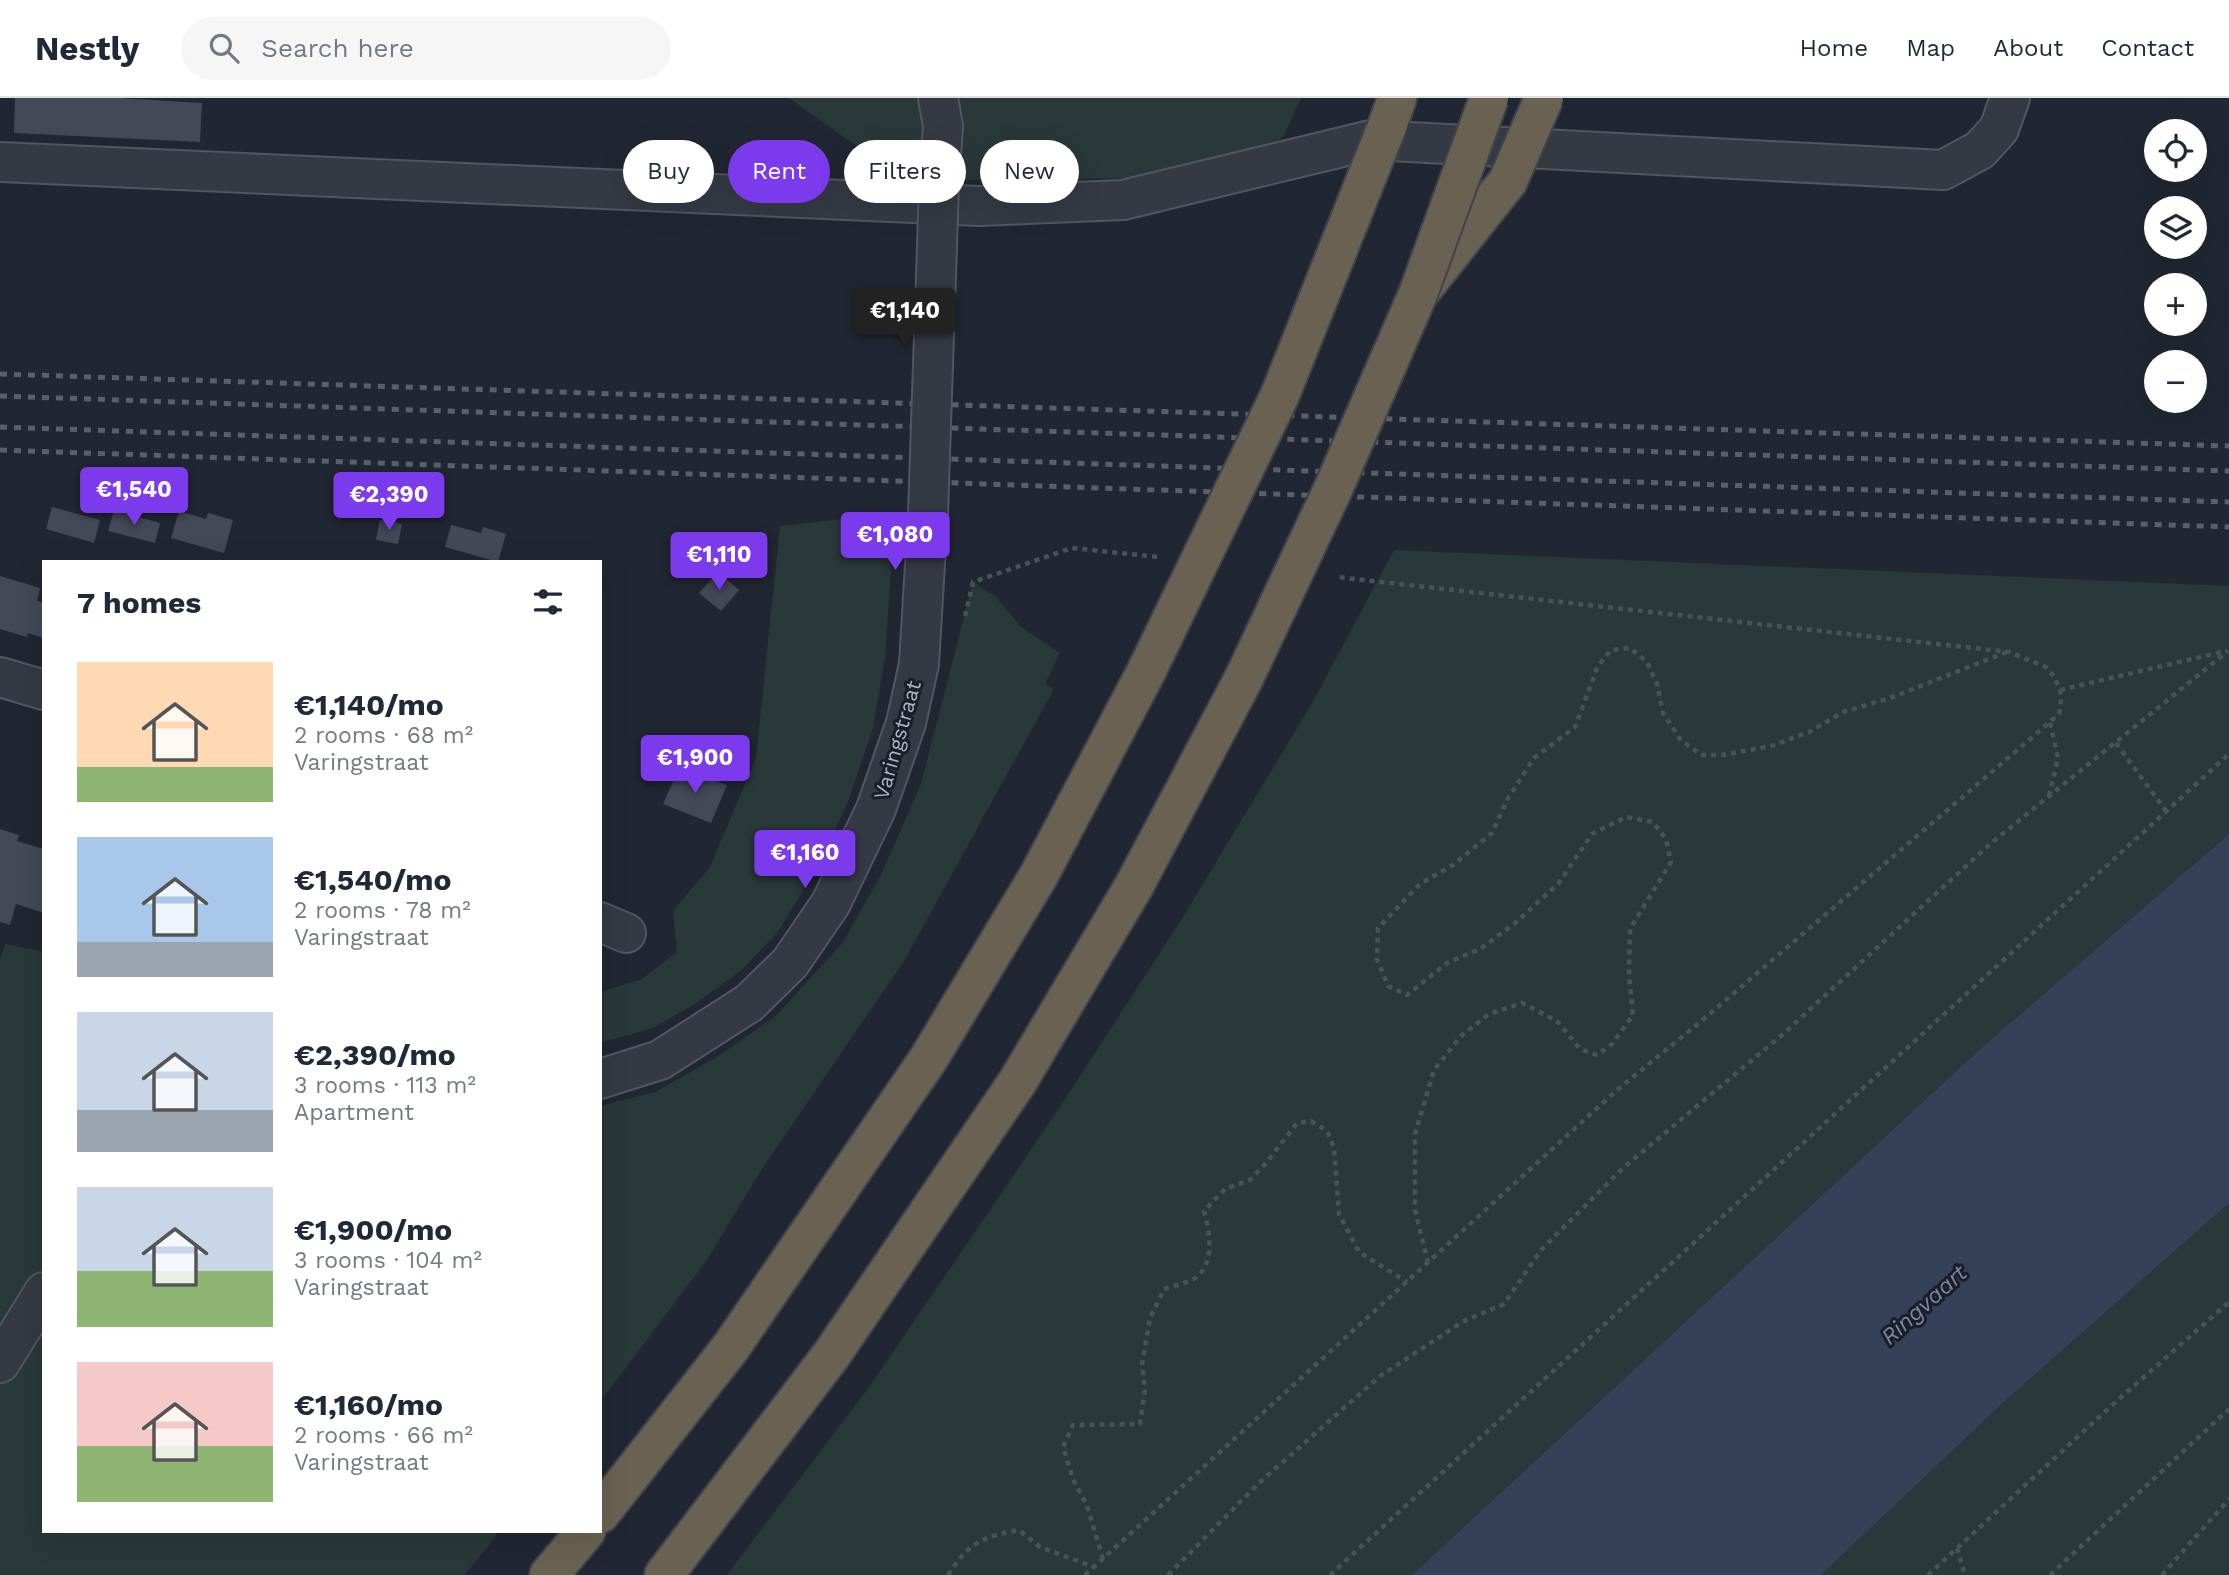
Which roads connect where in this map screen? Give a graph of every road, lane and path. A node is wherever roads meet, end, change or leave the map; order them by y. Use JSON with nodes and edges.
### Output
{"nodes":[{"id":1,"x":938,"y":98,"type":"edge"},
{"id":2,"x":1489,"y":98,"type":"edge"},
{"id":3,"x":1544,"y":98,"type":"edge"},
{"id":4,"x":2010,"y":98,"type":"edge"},
{"id":5,"x":1390,"y":107,"type":"edge"},
{"id":6,"x":0,"y":162,"type":"edge"},
{"id":7,"x":1418,"y":294,"type":"junction"},
{"id":8,"x":1168,"y":558,"type":"dead end"},
{"id":9,"x":1334,"y":577,"type":"dead end"},
{"id":10,"x":974,"y":582,"type":"dead end"},
{"id":11,"x":2228,"y":650,"type":"edge"},
{"id":12,"x":2009,"y":652,"type":"junction"},
{"id":13,"x":0,"y":677,"type":"edge"},
{"id":14,"x":42,"y":689,"type":"edge"},
{"id":15,"x":2060,"y":690,"type":"junction"},
{"id":16,"x":2050,"y":722,"type":"junction"},
{"id":17,"x":2116,"y":743,"type":"junction"},
{"id":18,"x":2229,"y":754,"type":"edge"},
{"id":19,"x":2048,"y":798,"type":"junction"},
{"id":20,"x":2166,"y":811,"type":"junction"},
{"id":21,"x":602,"y":1078,"type":"edge"},
{"id":22,"x":1428,"y":1263,"type":"junction"},
{"id":23,"x":1407,"y":1282,"type":"junction"},
{"id":24,"x":42,"y":1295,"type":"edge"},
{"id":25,"x":2229,"y":1303,"type":"edge"},
{"id":26,"x":0,"y":1363,"type":"edge"},
{"id":27,"x":2229,"y":1409,"type":"edge"},
{"id":28,"x":2229,"y":1499,"type":"edge"},
{"id":29,"x":602,"y":1511,"type":"edge"},
{"id":30,"x":584,"y":1533,"type":"edge"},
{"id":31,"x":1957,"y":1548,"type":"junction"},
{"id":32,"x":1103,"y":1559,"type":"junction"},
{"id":33,"x":1094,"y":1567,"type":"junction"},
{"id":34,"x":549,"y":1575,"type":"edge"},
{"id":35,"x":664,"y":1575,"type":"edge"},
{"id":36,"x":948,"y":1575,"type":"edge"},
{"id":37,"x":1085,"y":1575,"type":"edge"},
{"id":38,"x":1168,"y":1575,"type":"edge"},
{"id":39,"x":1330,"y":1575,"type":"edge"},
{"id":40,"x":1928,"y":1575,"type":"edge"},
{"id":41,"x":1965,"y":1575,"type":"edge"},
{"id":42,"x":2050,"y":1575,"type":"edge"},
{"id":43,"x":2162,"y":1575,"type":"edge"}],
"edges":[{"from":1,"to":21,"type":"street","name":"Varingstraat","bridge":true},
{"from":2,"to":7,"type":"highway","bridge":true},
{"from":3,"to":7,"type":"highway","bridge":true},
{"from":4,"to":6,"type":"street"},
{"from":5,"to":29,"type":"highway","bridge":true},
{"from":7,"to":35,"type":"highway","bridge":true},
{"from":8,"to":10,"type":"path"},
{"from":9,"to":12,"type":"path"},
{"from":11,"to":15,"type":"path"},
{"from":11,"to":17,"type":"path"},
{"from":12,"to":15,"type":"path"},
{"from":12,"to":22,"type":"path"},
{"from":13,"to":14,"type":"street"},
{"from":15,"to":16,"type":"path"},
{"from":16,"to":19,"type":"path"},
{"from":16,"to":22,"type":"path"},
{"from":17,"to":19,"type":"path"},
{"from":17,"to":20,"type":"path"},
{"from":18,"to":20,"type":"path"},
{"from":19,"to":38,"type":"path"},
{"from":20,"to":39,"type":"path"},
{"from":22,"to":23,"type":"path"},
{"from":23,"to":32,"type":"path"},
{"from":23,"to":32,"type":"path"},
{"from":24,"to":26,"type":"street"},
{"from":25,"to":31,"type":"path"},
{"from":27,"to":42,"type":"path"},
{"from":28,"to":43,"type":"path"},
{"from":30,"to":34,"type":"highway"},
{"from":31,"to":40,"type":"path"},
{"from":31,"to":41,"type":"path"},
{"from":32,"to":33,"type":"path"},
{"from":33,"to":36,"type":"path"},
{"from":33,"to":37,"type":"path"}]}
